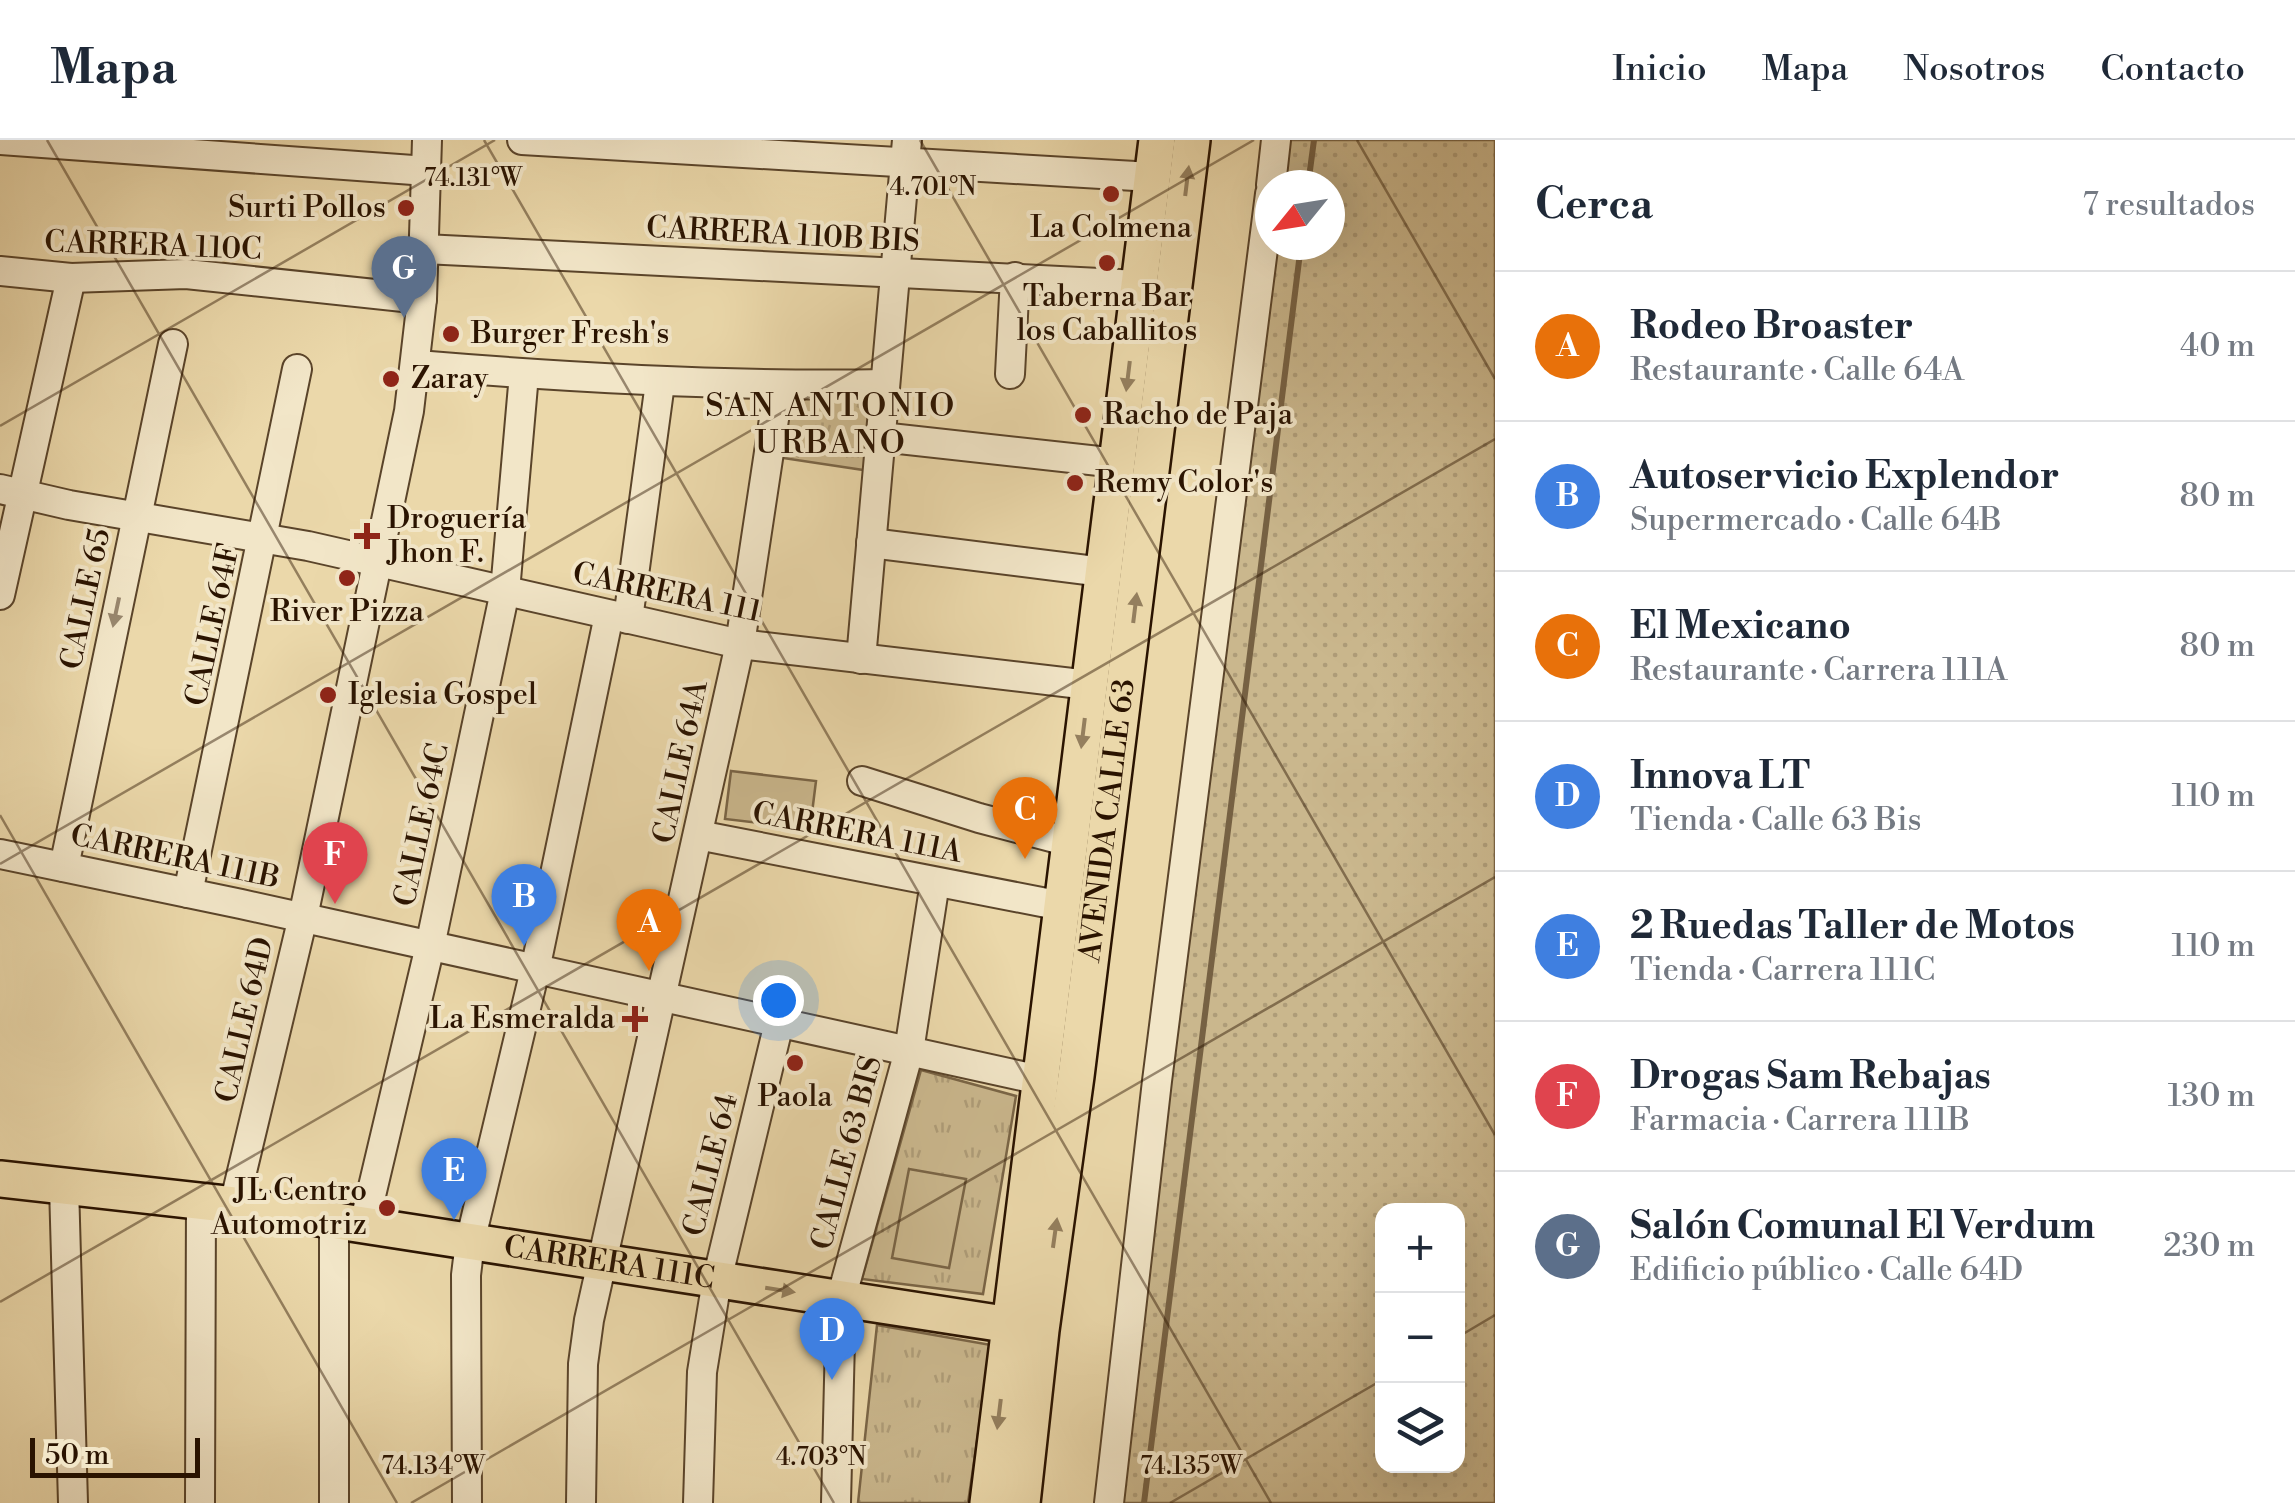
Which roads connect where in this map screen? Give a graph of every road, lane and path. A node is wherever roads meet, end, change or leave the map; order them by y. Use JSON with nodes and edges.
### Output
{"nodes":[{"id":1,"x":0,"y":140,"type":"edge"},
{"id":2,"x":428,"y":140,"type":"edge"},
{"id":3,"x":522,"y":140,"type":"edge"},
{"id":4,"x":1157,"y":140,"type":"edge"},
{"id":5,"x":1192,"y":140,"type":"edge"},
{"id":6,"x":1276,"y":140,"type":"edge"},
{"id":7,"x":906,"y":151,"type":"edge"},
{"id":8,"x":1273,"y":170,"type":"edge"},
{"id":9,"x":426,"y":171,"type":"junction"},
{"id":10,"x":1152,"y":176,"type":"junction"},
{"id":11,"x":424,"y":249,"type":"junction"},
{"id":12,"x":1262,"y":260,"type":"edge"},
{"id":13,"x":0,"y":271,"type":"edge"},
{"id":14,"x":895,"y":274,"type":"junction"},
{"id":15,"x":1015,"y":276,"type":"junction"},
{"id":16,"x":71,"y":278,"type":"junction"},
{"id":17,"x":1139,"y":285,"type":"junction"},
{"id":18,"x":422,"y":299,"type":"junction"},
{"id":19,"x":172,"y":344,"type":"dead end"},
{"id":20,"x":417,"y":365,"type":"junction"},
{"id":21,"x":297,"y":369,"type":"dead end"},
{"id":22,"x":524,"y":374,"type":"junction"},
{"id":23,"x":1010,"y":374,"type":"dead end"},
{"id":24,"x":660,"y":383,"type":"junction"},
{"id":25,"x":886,"y":384,"type":"junction"},
{"id":26,"x":780,"y":386,"type":"junction"},
{"id":27,"x":881,"y":437,"type":"junction"},
{"id":28,"x":1117,"y":462,"type":"junction"},
{"id":29,"x":11,"y":492,"type":"edge"},
{"id":30,"x":136,"y":517,"type":"junction"},
{"id":31,"x":264,"y":538,"type":"junction"},
{"id":32,"x":871,"y":543,"type":"junction"},
{"id":33,"x":380,"y":562,"type":"junction"},
{"id":34,"x":1103,"y":572,"type":"junction"},
{"id":35,"x":504,"y":591,"type":"junction"},
{"id":36,"x":0,"y":596,"type":"edge"},
{"id":37,"x":618,"y":617,"type":"junction"},
{"id":38,"x":740,"y":644,"type":"junction"},
{"id":39,"x":861,"y":658,"type":"junction"},
{"id":40,"x":1089,"y":684,"type":"junction"},
{"id":41,"x":862,"y":781,"type":"dead end"},
{"id":42,"x":698,"y":835,"type":"junction"},
{"id":43,"x":1070,"y":842,"type":"junction"},
{"id":44,"x":0,"y":854,"type":"edge"},
{"id":45,"x":64,"y":867,"type":"junction"},
{"id":46,"x":935,"y":882,"type":"junction"},
{"id":47,"x":188,"y":893,"type":"junction"},
{"id":48,"x":1062,"y":906,"type":"junction"},
{"id":49,"x":303,"y":918,"type":"junction"},
{"id":50,"x":430,"y":946,"type":"junction"},
{"id":51,"x":536,"y":970,"type":"junction"},
{"id":52,"x":662,"y":998,"type":"junction"},
{"id":53,"x":779,"y":1023,"type":"junction"},
{"id":54,"x":908,"y":1051,"type":"junction"},
{"id":55,"x":1040,"y":1080,"type":"junction"},
{"id":56,"x":0,"y":1179,"type":"edge"},
{"id":57,"x":64,"y":1186,"type":"junction"},
{"id":58,"x":217,"y":1203,"type":"junction"},
{"id":59,"x":349,"y":1223,"type":"junction"},
{"id":60,"x":470,"y":1242,"type":"junction"},
{"id":61,"x":601,"y":1262,"type":"junction"},
{"id":62,"x":717,"y":1280,"type":"junction"},
{"id":63,"x":842,"y":1299,"type":"junction"},
{"id":64,"x":1026,"y":1328,"type":"junction"},
{"id":65,"x":73,"y":1503,"type":"edge"},
{"id":66,"x":200,"y":1503,"type":"edge"},
{"id":67,"x":334,"y":1503,"type":"edge"},
{"id":68,"x":467,"y":1503,"type":"edge"},
{"id":69,"x":582,"y":1503,"type":"edge"},
{"id":70,"x":698,"y":1503,"type":"edge"},
{"id":71,"x":836,"y":1503,"type":"edge"},
{"id":72,"x":988,"y":1503,"type":"edge"},
{"id":73,"x":1022,"y":1503,"type":"edge"},
{"id":74,"x":1109,"y":1503,"type":"edge"}],
"edges":[{"from":1,"to":9,"type":"street"},
{"from":2,"to":9,"type":"street","name":"CALLE 64D"},
{"from":3,"to":7,"type":"street"},
{"from":4,"to":10,"type":"main road","name":"AVENIDA CALLE 63"},
{"from":64,"to":5,"type":"main road","name":"AVENIDA CALLE 63","one_way":true},
{"from":6,"to":8,"type":"street"},
{"from":7,"to":10,"type":"street"},
{"from":7,"to":14,"type":"street"},
{"from":9,"to":11,"type":"street","name":"CALLE 64D"},
{"from":10,"to":17,"type":"main road","name":"AVENIDA CALLE 63"},
{"from":11,"to":14,"type":"street","name":"CARRERA 110B BIS"},
{"from":11,"to":18,"type":"street","name":"CALLE 64D"},
{"from":12,"to":74,"type":"street"},
{"from":13,"to":16,"type":"street","name":"CARRERA 110C"},
{"from":14,"to":15,"type":"street","name":"CARRERA 110B BIS"},
{"from":14,"to":25,"type":"street"},
{"from":15,"to":17,"type":"street","name":"CARRERA 110B BIS"},
{"from":15,"to":23,"type":"street"},
{"from":16,"to":18,"type":"street","name":"CARRERA 110C"},
{"from":16,"to":29,"type":"street"},
{"from":17,"to":28,"type":"main road","name":"AVENIDA CALLE 63","one_way":true},
{"from":18,"to":20,"type":"street","name":"CALLE 64D"},
{"from":19,"to":30,"type":"street","name":"CALLE 65"},
{"from":20,"to":22,"type":"street"},
{"from":20,"to":33,"type":"street","name":"CALLE 64D"},
{"from":21,"to":31,"type":"street","name":"CALLE 64F"},
{"from":22,"to":24,"type":"street"},
{"from":22,"to":35,"type":"street","name":"CALLE 64C"},
{"from":24,"to":26,"type":"street"},
{"from":24,"to":37,"type":"street"},
{"from":25,"to":26,"type":"street"},
{"from":25,"to":27,"type":"street"},
{"from":26,"to":38,"type":"street","name":"CALLE 64A"},
{"from":27,"to":28,"type":"street"},
{"from":27,"to":32,"type":"street"},
{"from":28,"to":34,"type":"main road","name":"AVENIDA CALLE 63"},
{"from":29,"to":30,"type":"street","name":"CARRERA 111"},
{"from":29,"to":36,"type":"street"},
{"from":30,"to":31,"type":"street","name":"CARRERA 111"},
{"from":30,"to":45,"type":"street","name":"CALLE 65","one_way":true},
{"from":31,"to":33,"type":"street","name":"CARRERA 111"},
{"from":31,"to":47,"type":"street","name":"CALLE 64F"},
{"from":32,"to":34,"type":"street"},
{"from":32,"to":39,"type":"street"},
{"from":33,"to":35,"type":"street","name":"CARRERA 111"},
{"from":33,"to":49,"type":"street","name":"CALLE 64D"},
{"from":34,"to":40,"type":"main road","name":"AVENIDA CALLE 63"},
{"from":35,"to":37,"type":"street","name":"CARRERA 111"},
{"from":35,"to":50,"type":"street","name":"CALLE 64C"},
{"from":37,"to":38,"type":"street","name":"CARRERA 111"},
{"from":37,"to":51,"type":"street"},
{"from":38,"to":39,"type":"street","name":"CARRERA 111"},
{"from":38,"to":42,"type":"street","name":"CALLE 64A"},
{"from":39,"to":40,"type":"street","name":"CARRERA 111"},
{"from":40,"to":43,"type":"main road","name":"AVENIDA CALLE 63","one_way":true},
{"from":41,"to":43,"type":"street"},
{"from":42,"to":46,"type":"street","name":"CARRERA 111A"},
{"from":42,"to":52,"type":"street","name":"CALLE 64A"},
{"from":43,"to":48,"type":"main road","name":"AVENIDA CALLE 63"},
{"from":44,"to":45,"type":"street","name":"CARRERA 111B"},
{"from":45,"to":47,"type":"street","name":"CARRERA 111B"},
{"from":46,"to":48,"type":"street","name":"CARRERA 111A"},
{"from":46,"to":54,"type":"street","name":"CALLE 63 BIS"},
{"from":47,"to":49,"type":"street","name":"CARRERA 111B"},
{"from":48,"to":55,"type":"main road","name":"AVENIDA CALLE 63"},
{"from":49,"to":50,"type":"street","name":"CARRERA 111B"},
{"from":49,"to":58,"type":"street","name":"CALLE 64D"},
{"from":50,"to":51,"type":"street","name":"CARRERA 111B"},
{"from":50,"to":59,"type":"street","name":"CALLE 64C"},
{"from":51,"to":52,"type":"street","name":"CARRERA 111B"},
{"from":51,"to":60,"type":"street"},
{"from":52,"to":53,"type":"street","name":"CARRERA 111B"},
{"from":52,"to":61,"type":"street","name":"CALLE 64A"},
{"from":53,"to":54,"type":"street","name":"CARRERA 111B"},
{"from":53,"to":62,"type":"street","name":"CALLE 64"},
{"from":54,"to":55,"type":"street","name":"CARRERA 111B"},
{"from":54,"to":63,"type":"street","name":"CALLE 63 BIS"},
{"from":55,"to":64,"type":"main road","name":"AVENIDA CALLE 63"},
{"from":56,"to":57,"type":"main road","name":"CARRERA 111C"},
{"from":57,"to":58,"type":"main road","name":"CARRERA 111C"},
{"from":57,"to":65,"type":"street"},
{"from":58,"to":59,"type":"main road","name":"CARRERA 111C"},
{"from":58,"to":66,"type":"street","name":"CALLE 64D"},
{"from":59,"to":60,"type":"main road","name":"CARRERA 111C"},
{"from":59,"to":67,"type":"street","name":"CALLE 64C"},
{"from":60,"to":61,"type":"main road","name":"CARRERA 111C"},
{"from":60,"to":68,"type":"street"},
{"from":61,"to":62,"type":"main road","name":"CARRERA 111C"},
{"from":61,"to":69,"type":"street","name":"CALLE 64A"},
{"from":62,"to":63,"type":"main road","name":"CARRERA 111C","one_way":true},
{"from":62,"to":70,"type":"street","name":"CALLE 64"},
{"from":63,"to":64,"type":"main road","name":"CARRERA 111C"},
{"from":63,"to":71,"type":"street","name":"CALLE 63 BIS"},
{"from":64,"to":72,"type":"main road","name":"AVENIDA CALLE 63","one_way":true},
{"from":64,"to":73,"type":"main road","name":"AVENIDA CALLE 63"}]}
